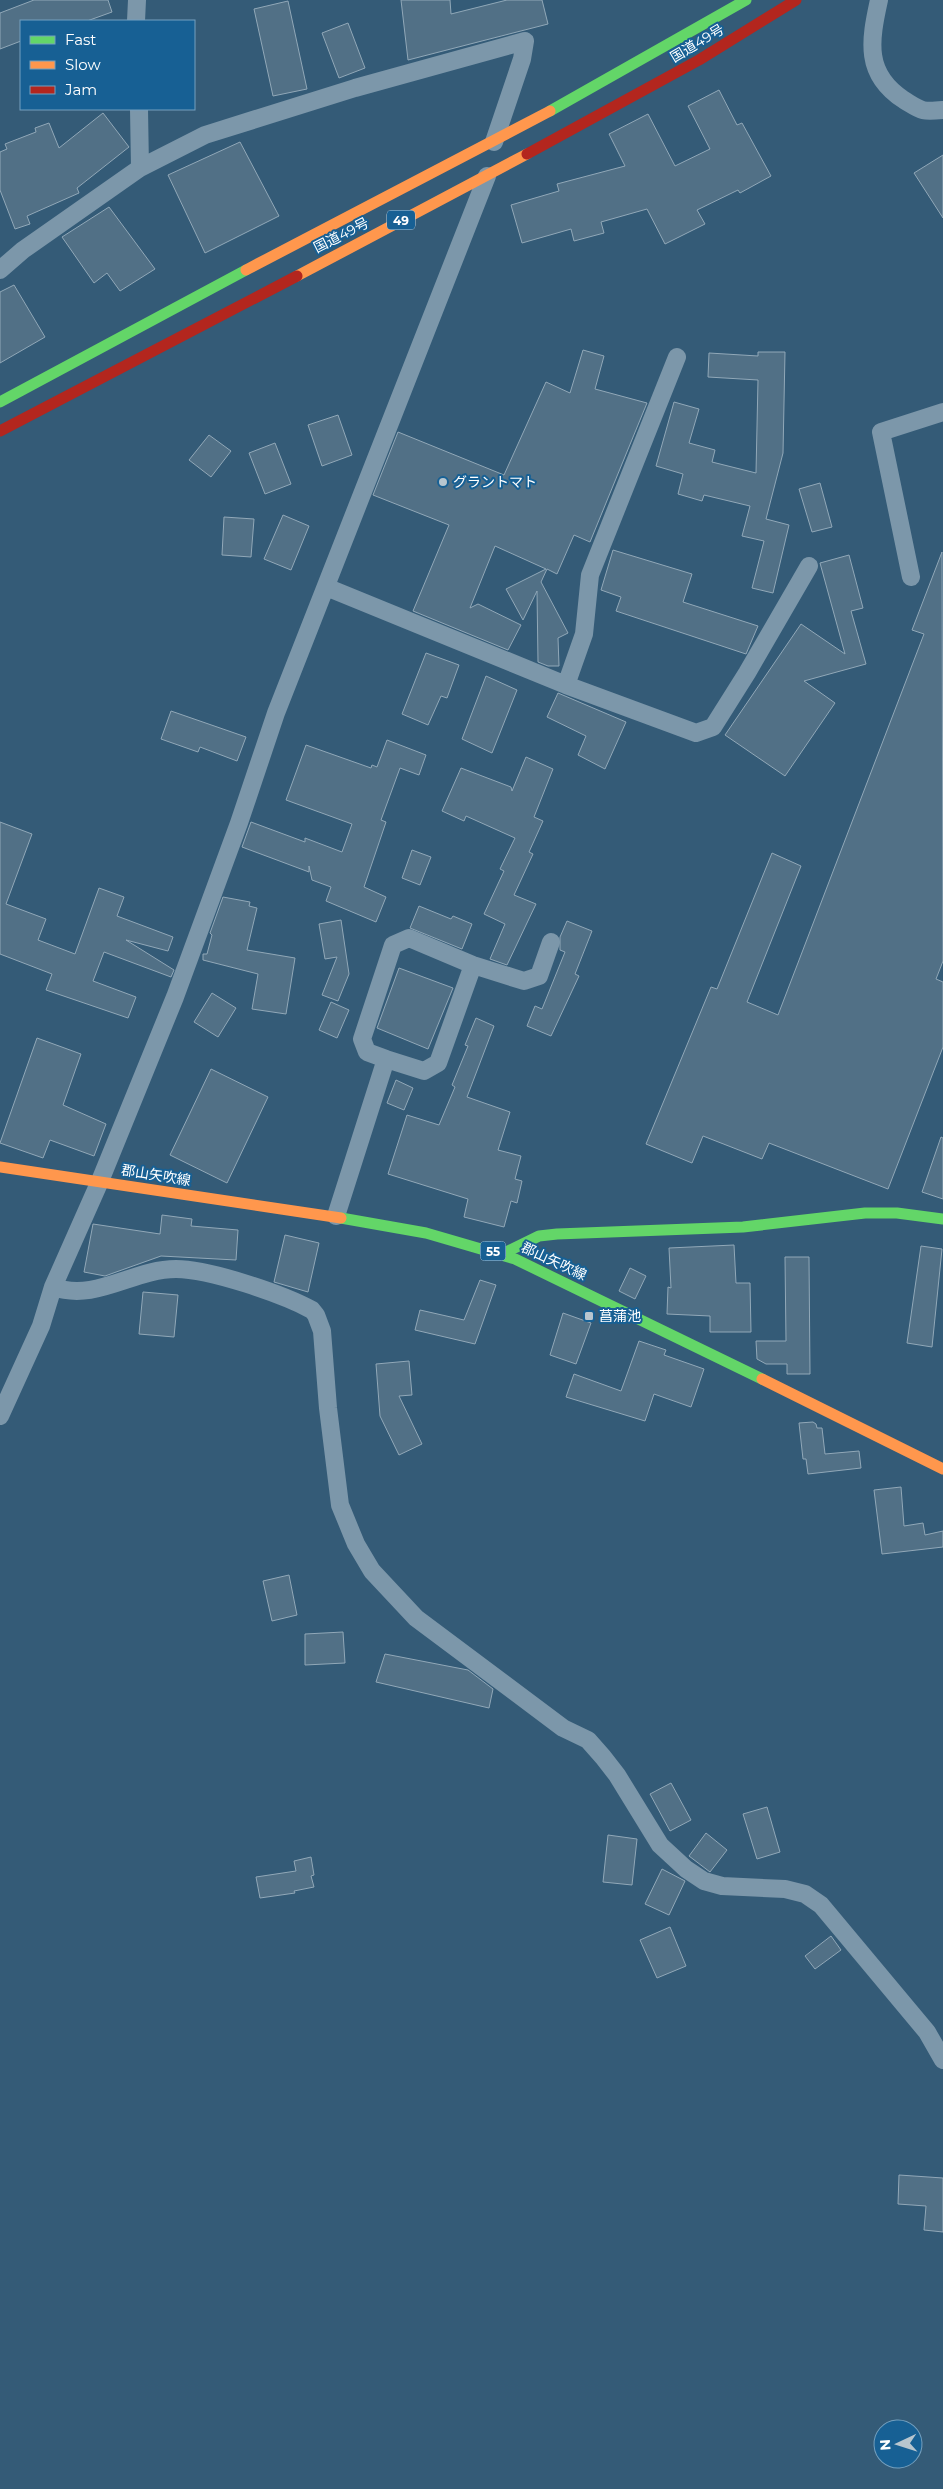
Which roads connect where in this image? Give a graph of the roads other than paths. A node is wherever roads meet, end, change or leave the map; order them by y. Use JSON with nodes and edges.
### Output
{"nodes":[{"id":1,"x":137,"y":0,"type":"edge"},
{"id":2,"x":746,"y":0,"type":"edge"},
{"id":3,"x":796,"y":0,"type":"edge"},
{"id":4,"x":878,"y":0,"type":"edge"},
{"id":5,"x":136,"y":20,"type":"edge"},
{"id":6,"x":139,"y":110,"type":"edge"},
{"id":7,"x":943,"y":110,"type":"edge"},
{"id":8,"x":494,"y":142,"type":"junction"},
{"id":9,"x":140,"y":168,"type":"junction"},
{"id":10,"x":487,"y":176,"type":"junction"},
{"id":11,"x":0,"y":270,"type":"edge"},
{"id":12,"x":677,"y":357,"type":"dead end"},
{"id":13,"x":0,"y":402,"type":"edge"},
{"id":14,"x":943,"y":412,"type":"edge"},
{"id":15,"x":0,"y":431,"type":"edge"},
{"id":16,"x":809,"y":566,"type":"dead end"},
{"id":17,"x":911,"y":577,"type":"dead end"},
{"id":18,"x":326,"y":587,"type":"junction"},
{"id":19,"x":566,"y":685,"type":"junction"},
{"id":20,"x":551,"y":942,"type":"dead end"},
{"id":21,"x":473,"y":965,"type":"junction"},
{"id":22,"x":386,"y":1059,"type":"junction"},
{"id":23,"x":0,"y":1167,"type":"edge"},
{"id":24,"x":100,"y":1181,"type":"junction"},
{"id":25,"x":336,"y":1216,"type":"junction"},
{"id":26,"x":943,"y":1218,"type":"edge"},
{"id":27,"x":502,"y":1254,"type":"junction"},
{"id":28,"x":53,"y":1287,"type":"junction"},
{"id":29,"x":0,"y":1416,"type":"edge"},
{"id":30,"x":943,"y":1469,"type":"edge"},
{"id":31,"x":943,"y":2060,"type":"edge"}],
"edges":[{"from":1,"to":5,"type":"street"},
{"from":2,"to":8,"type":"main road","name":"国道49号","number":"49"},
{"from":3,"to":10,"type":"main road","name":"国道49号","number":"49"},
{"from":4,"to":7,"type":"street"},
{"from":6,"to":9,"type":"street"},
{"from":8,"to":9,"type":"street"},
{"from":8,"to":13,"type":"main road","name":"国道49号","number":"49"},
{"from":9,"to":11,"type":"street"},
{"from":10,"to":15,"type":"main road","name":"国道49号","number":"49"},
{"from":10,"to":18,"type":"street"},
{"from":12,"to":19,"type":"street"},
{"from":14,"to":17,"type":"street"},
{"from":16,"to":19,"type":"street"},
{"from":18,"to":19,"type":"street"},
{"from":18,"to":24,"type":"street"},
{"from":20,"to":21,"type":"street"},
{"from":21,"to":22,"type":"street"},
{"from":21,"to":22,"type":"street"},
{"from":22,"to":25,"type":"street"},
{"from":23,"to":24,"type":"main road","name":"郡山矢吹線","number":"55"},
{"from":24,"to":25,"type":"main road","name":"郡山矢吹線","number":"55"},
{"from":24,"to":28,"type":"street"},
{"from":25,"to":27,"type":"main road","name":"郡山矢吹線","number":"55"},
{"from":26,"to":27,"type":"main road"},
{"from":27,"to":30,"type":"main road","name":"郡山矢吹線","number":"55"},
{"from":28,"to":29,"type":"street"},
{"from":28,"to":31,"type":"street"}]}
